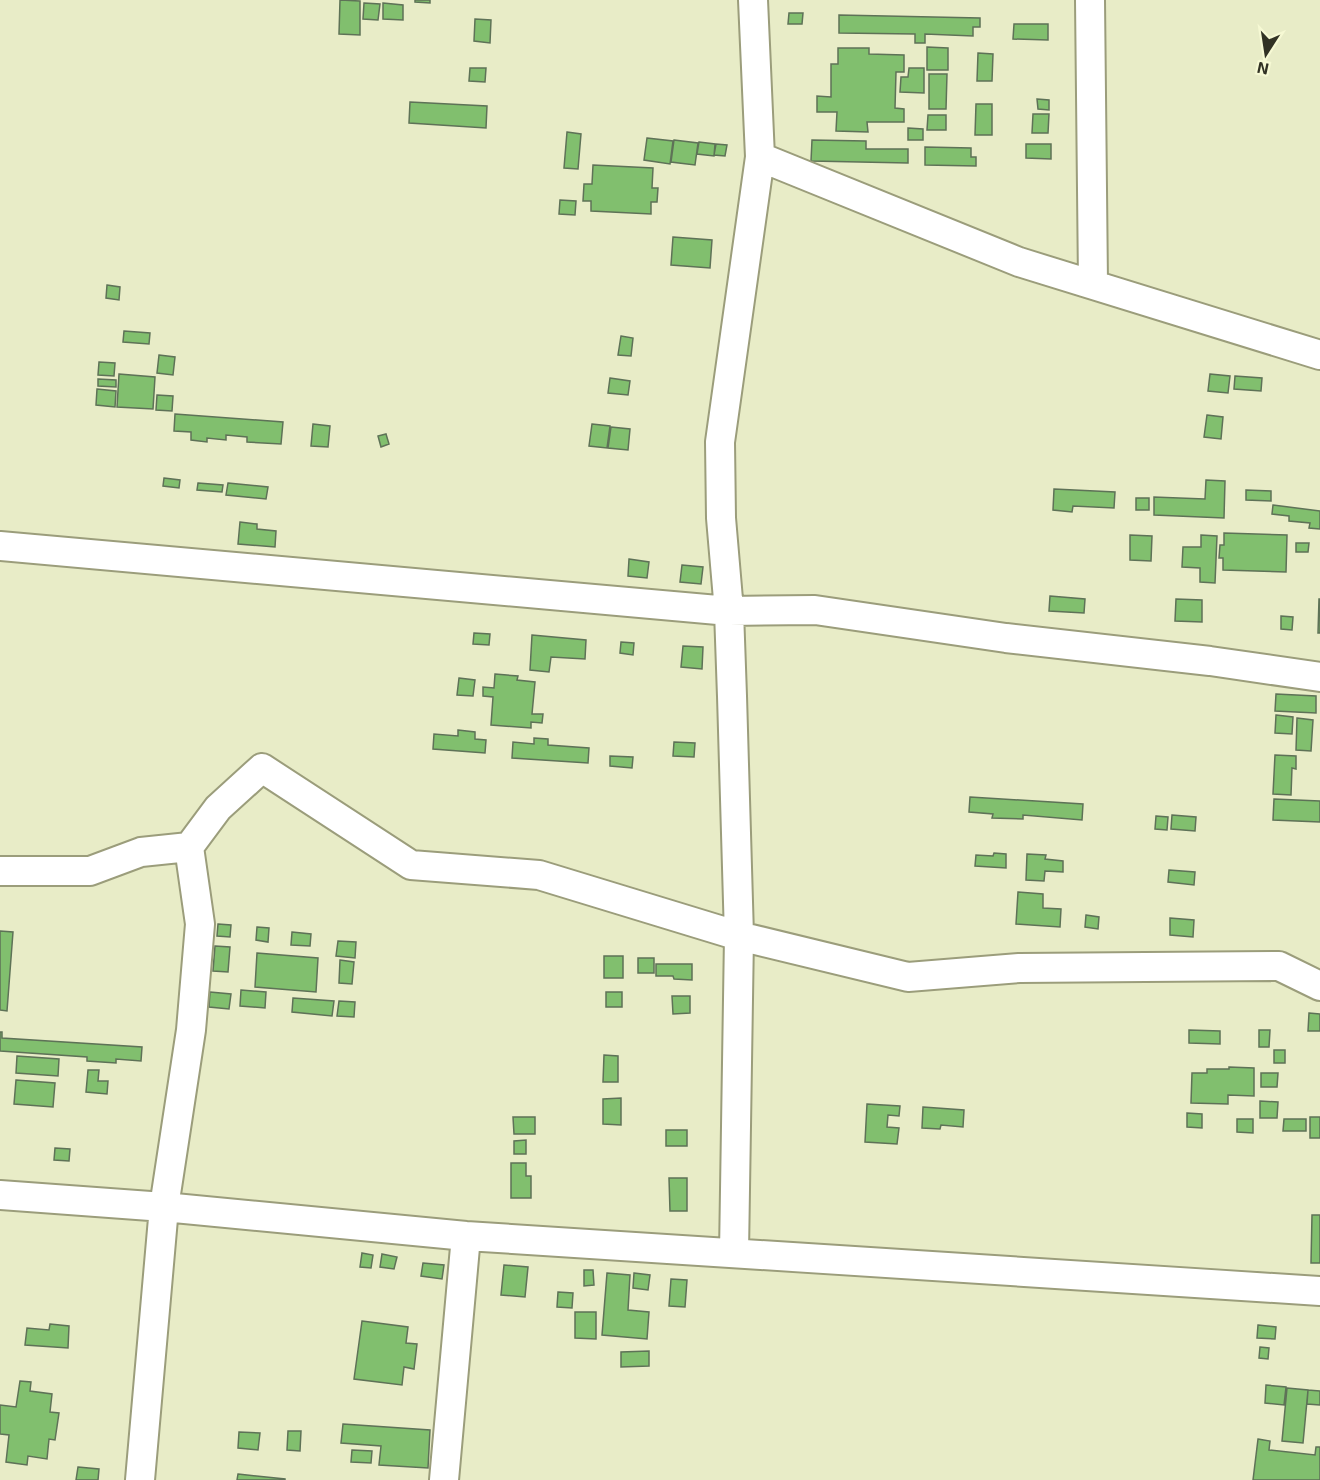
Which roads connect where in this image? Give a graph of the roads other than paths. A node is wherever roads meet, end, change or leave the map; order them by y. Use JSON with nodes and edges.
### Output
{"nodes":[{"id":1,"x":753,"y":0,"type":"edge"},
{"id":2,"x":1090,"y":0,"type":"edge"},
{"id":3,"x":760,"y":157,"type":"junction"},
{"id":4,"x":1093,"y":284,"type":"junction"},
{"id":5,"x":1320,"y":356,"type":"edge"},
{"id":6,"x":0,"y":546,"type":"edge"},
{"id":7,"x":729,"y":610,"type":"junction"},
{"id":8,"x":1320,"y":677,"type":"edge"},
{"id":9,"x":189,"y":847,"type":"junction"},
{"id":10,"x":0,"y":871,"type":"edge"},
{"id":11,"x":740,"y":936,"type":"junction"},
{"id":12,"x":1320,"y":986,"type":"edge"},
{"id":13,"x":0,"y":1195,"type":"edge"},
{"id":14,"x":164,"y":1207,"type":"junction"},
{"id":15,"x":466,"y":1236,"type":"junction"},
{"id":16,"x":734,"y":1253,"type":"junction"},
{"id":17,"x":1320,"y":1291,"type":"edge"},
{"id":18,"x":140,"y":1480,"type":"edge"},
{"id":19,"x":444,"y":1480,"type":"edge"}],
"edges":[{"from":1,"to":3,"type":"street"},
{"from":2,"to":4,"type":"street"},
{"from":3,"to":4,"type":"street"},
{"from":3,"to":7,"type":"street"},
{"from":4,"to":5,"type":"street"},
{"from":6,"to":7,"type":"street"},
{"from":7,"to":8,"type":"street"},
{"from":7,"to":11,"type":"street"},
{"from":9,"to":10,"type":"street"},
{"from":9,"to":11,"type":"street"},
{"from":9,"to":14,"type":"street"},
{"from":11,"to":12,"type":"street"},
{"from":11,"to":16,"type":"street"},
{"from":13,"to":14,"type":"street"},
{"from":14,"to":15,"type":"street"},
{"from":14,"to":18,"type":"street"},
{"from":15,"to":16,"type":"street"},
{"from":15,"to":19,"type":"street"},
{"from":16,"to":17,"type":"street"}]}
